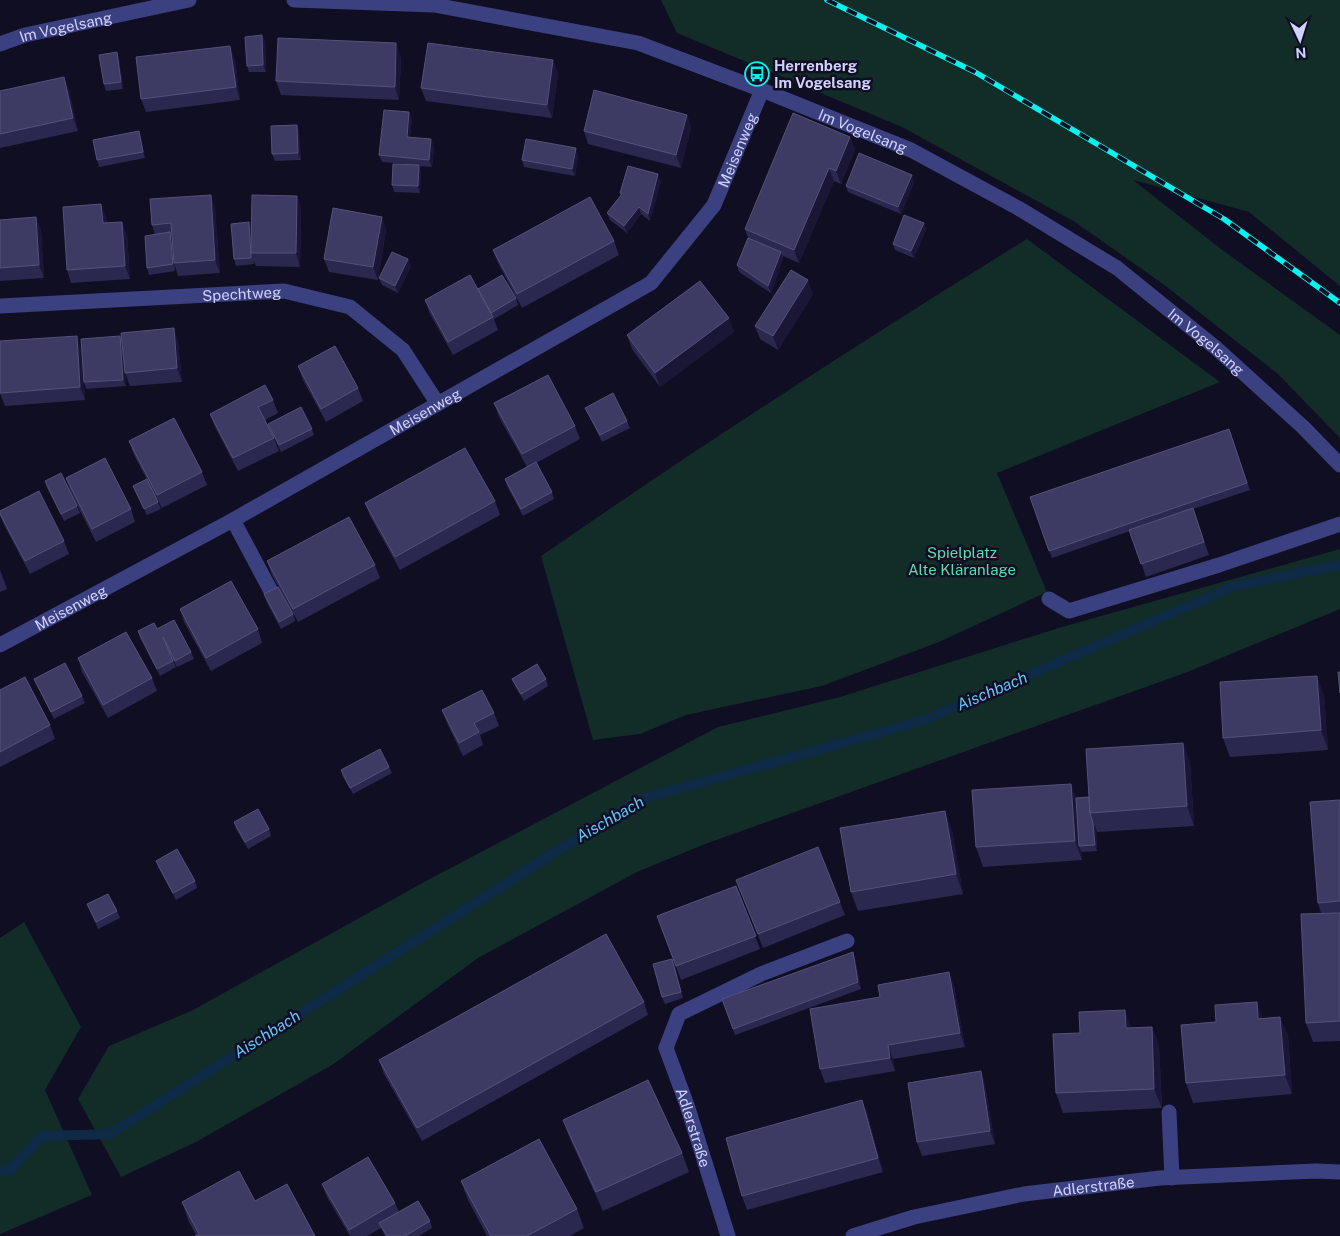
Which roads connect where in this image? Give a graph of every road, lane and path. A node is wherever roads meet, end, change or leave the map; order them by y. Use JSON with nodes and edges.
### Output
{"nodes":[{"id":1,"x":189,"y":0,"type":"edge"},
{"id":2,"x":294,"y":0,"type":"edge"},
{"id":3,"x":0,"y":44,"type":"edge"},
{"id":4,"x":762,"y":90,"type":"junction"},
{"id":5,"x":0,"y":306,"type":"edge"},
{"id":6,"x":438,"y":404,"type":"junction"},
{"id":7,"x":1340,"y":465,"type":"edge"},
{"id":8,"x":233,"y":520,"type":"junction"},
{"id":9,"x":1340,"y":524,"type":"edge"},
{"id":10,"x":273,"y":595,"type":"edge"},
{"id":11,"x":1050,"y":599,"type":"dead end"},
{"id":12,"x":0,"y":645,"type":"edge"},
{"id":13,"x":847,"y":941,"type":"dead end"},
{"id":14,"x":1169,"y":1112,"type":"dead end"},
{"id":15,"x":1340,"y":1172,"type":"edge"},
{"id":16,"x":1172,"y":1178,"type":"junction"},
{"id":17,"x":728,"y":1236,"type":"edge"},
{"id":18,"x":853,"y":1236,"type":"edge"}],
"edges":[{"from":1,"to":3,"type":"street","name":"Im Vogelsang"},
{"from":2,"to":4,"type":"street","name":"Im Vogelsang"},
{"from":4,"to":6,"type":"street","name":"Meisenweg"},
{"from":4,"to":7,"type":"street","name":"Im Vogelsang"},
{"from":5,"to":6,"type":"street","name":"Spechtweg"},
{"from":6,"to":8,"type":"street","name":"Meisenweg"},
{"from":8,"to":10,"type":"street"},
{"from":8,"to":12,"type":"street","name":"Meisenweg"},
{"from":9,"to":11,"type":"street"},
{"from":13,"to":17,"type":"street","name":"Adlerstraße"},
{"from":14,"to":16,"type":"street"},
{"from":15,"to":16,"type":"street","name":"Adlerstraße"},
{"from":16,"to":18,"type":"street","name":"Adlerstraße"}]}
